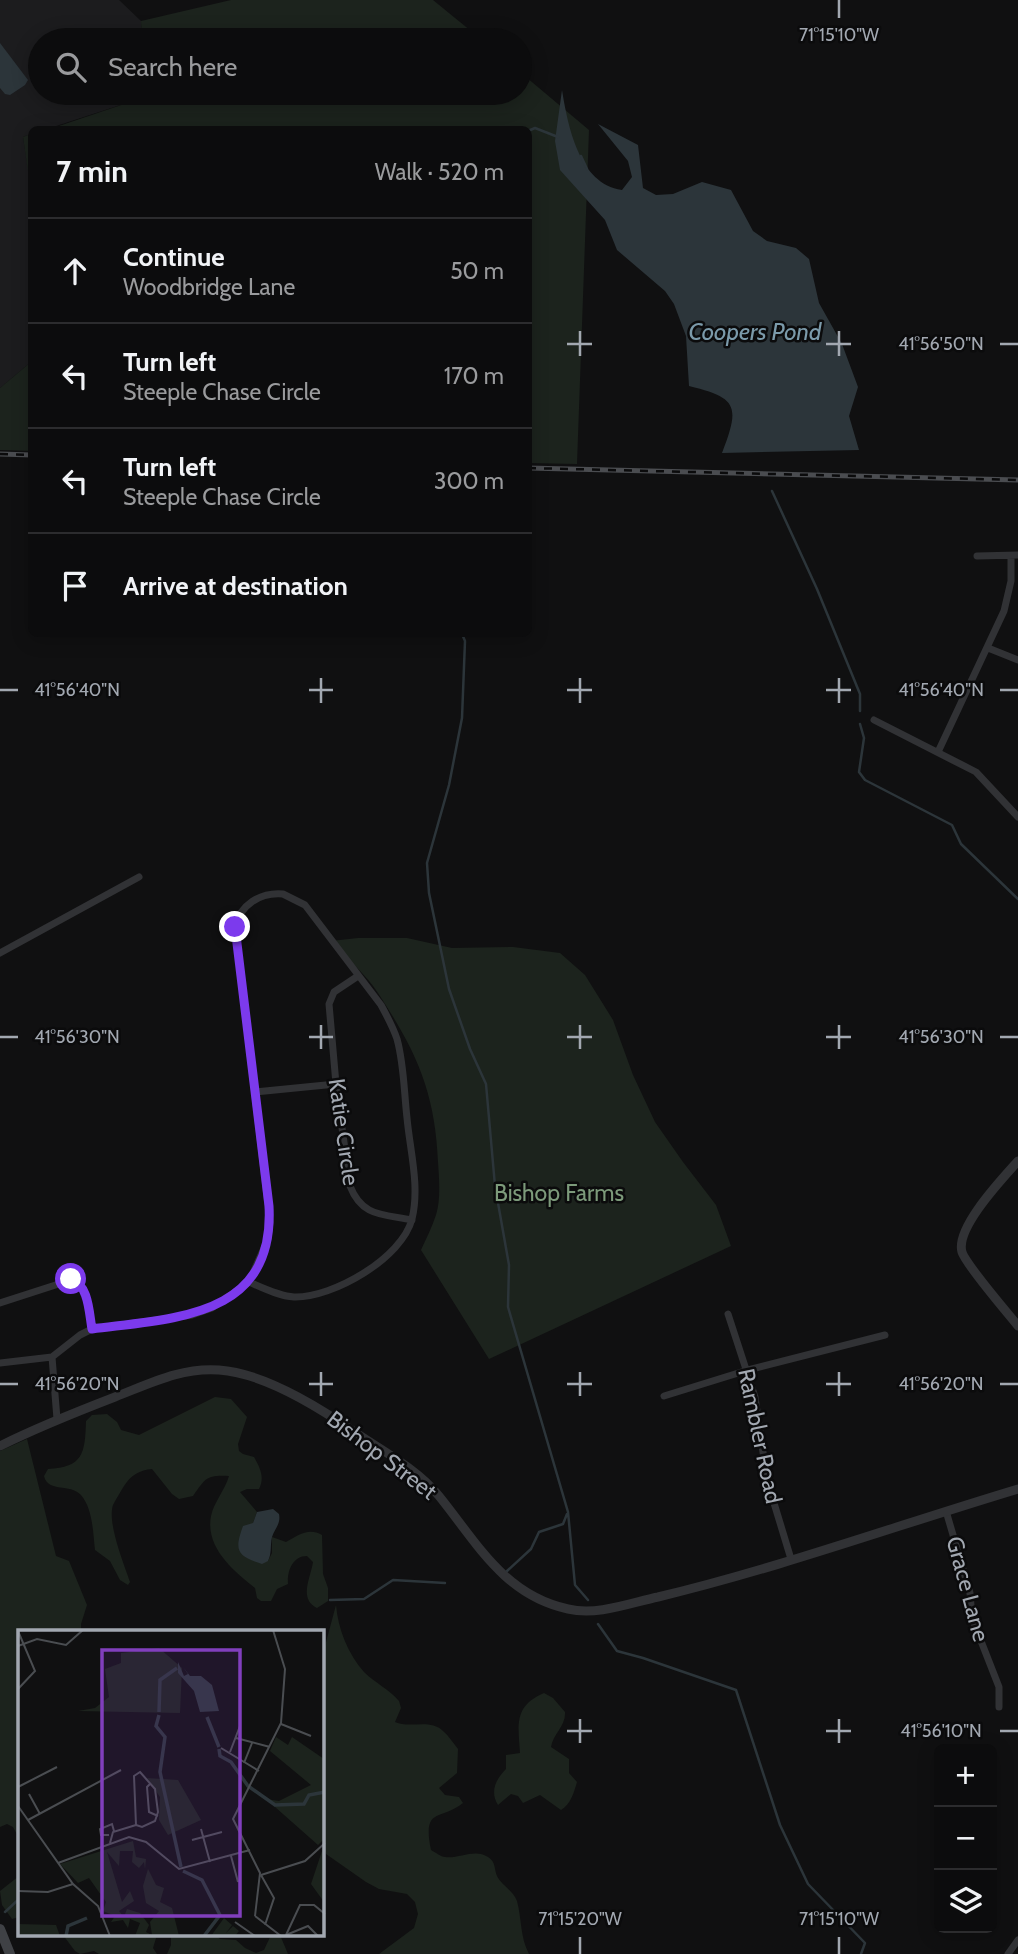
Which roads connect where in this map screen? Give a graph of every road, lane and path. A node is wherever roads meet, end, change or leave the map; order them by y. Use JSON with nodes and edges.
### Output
{"nodes":[{"id":1,"x":977,"y":556,"type":"dead end"},
{"id":2,"x":1014,"y":556,"type":"edge"},
{"id":3,"x":988,"y":648,"type":"junction"},
{"id":4,"x":1018,"y":660,"type":"edge"},
{"id":5,"x":874,"y":720,"type":"dead end"},
{"id":6,"x":938,"y":752,"type":"junction"},
{"id":7,"x":1018,"y":817,"type":"edge"},
{"id":8,"x":139,"y":877,"type":"dead end"},
{"id":9,"x":0,"y":953,"type":"edge"},
{"id":10,"x":358,"y":976,"type":"junction"},
{"id":11,"x":336,"y":1084,"type":"junction"},
{"id":12,"x":255,"y":1092,"type":"junction"},
{"id":13,"x":1018,"y":1161,"type":"edge"},
{"id":14,"x":412,"y":1220,"type":"junction"},
{"id":15,"x":249,"y":1283,"type":"junction"},
{"id":16,"x":0,"y":1303,"type":"edge"},
{"id":17,"x":728,"y":1314,"type":"dead end"},
{"id":18,"x":1018,"y":1326,"type":"edge"},
{"id":19,"x":92,"y":1329,"type":"junction"},
{"id":20,"x":885,"y":1335,"type":"dead end"},
{"id":21,"x":52,"y":1357,"type":"junction"},
{"id":22,"x":0,"y":1363,"type":"edge"},
{"id":23,"x":748,"y":1370,"type":"junction"},
{"id":24,"x":664,"y":1396,"type":"dead end"},
{"id":25,"x":57,"y":1419,"type":"junction"},
{"id":26,"x":0,"y":1446,"type":"edge"},
{"id":27,"x":1018,"y":1489,"type":"edge"},
{"id":28,"x":946,"y":1511,"type":"junction"},
{"id":29,"x":791,"y":1559,"type":"junction"},
{"id":30,"x":999,"y":1707,"type":"dead end"},
{"id":31,"x":0,"y":1929,"type":"edge"},
{"id":32,"x":1018,"y":1940,"type":"edge"},
{"id":33,"x":10,"y":1954,"type":"edge"},
{"id":34,"x":1008,"y":1954,"type":"edge"}],
"edges":[{"from":1,"to":2,"type":"street"},
{"from":2,"to":3,"type":"street"},
{"from":3,"to":4,"type":"street"},
{"from":3,"to":6,"type":"street"},
{"from":5,"to":6,"type":"street"},
{"from":6,"to":7,"type":"street"},
{"from":8,"to":9,"type":"street"},
{"from":10,"to":11,"type":"street","name":"Katie Circle"},
{"from":10,"to":12,"type":"street"},
{"from":10,"to":14,"type":"street"},
{"from":11,"to":12,"type":"street"},
{"from":11,"to":14,"type":"street","name":"Katie Circle"},
{"from":12,"to":15,"type":"street"},
{"from":13,"to":18,"type":"street"},
{"from":14,"to":15,"type":"street"},
{"from":15,"to":19,"type":"street"},
{"from":16,"to":19,"type":"street"},
{"from":17,"to":23,"type":"street","name":"Rambler Road"},
{"from":19,"to":21,"type":"street"},
{"from":20,"to":23,"type":"street"},
{"from":21,"to":22,"type":"street"},
{"from":21,"to":25,"type":"street"},
{"from":23,"to":24,"type":"street"},
{"from":23,"to":29,"type":"street","name":"Rambler Road"},
{"from":25,"to":26,"type":"street","name":"Bishop Street"},
{"from":25,"to":29,"type":"street","name":"Bishop Street"},
{"from":27,"to":28,"type":"street","name":"Bishop Street"},
{"from":28,"to":29,"type":"street","name":"Bishop Street"},
{"from":28,"to":30,"type":"street","name":"Grace Lane"},
{"from":31,"to":33,"type":"main road"},
{"from":32,"to":34,"type":"street"}]}
